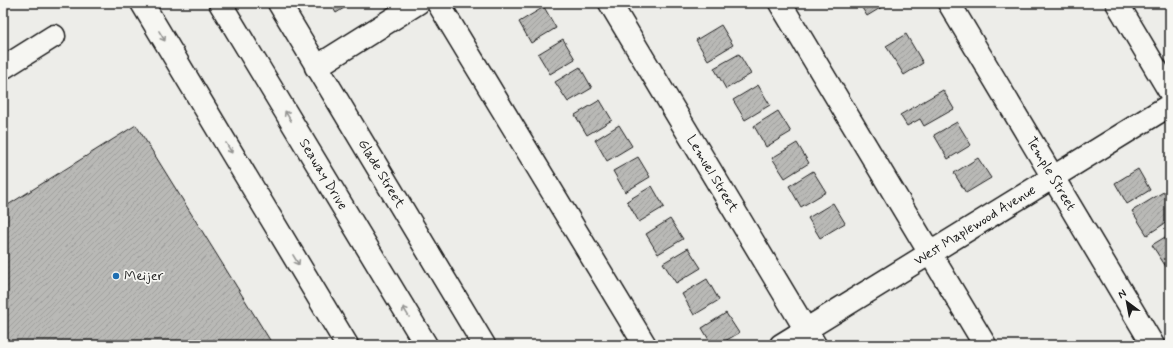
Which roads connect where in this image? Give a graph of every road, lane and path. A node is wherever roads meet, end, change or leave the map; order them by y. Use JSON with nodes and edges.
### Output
{"nodes":[{"id":1,"x":142,"y":3,"type":"edge"},
{"id":2,"x":220,"y":3,"type":"edge"},
{"id":3,"x":279,"y":3,"type":"edge"},
{"id":4,"x":418,"y":3,"type":"edge"},
{"id":5,"x":438,"y":3,"type":"edge"},
{"id":6,"x":610,"y":3,"type":"edge"},
{"id":7,"x":780,"y":3,"type":"edge"},
{"id":8,"x":949,"y":3,"type":"edge"},
{"id":9,"x":1117,"y":3,"type":"edge"},
{"id":10,"x":54,"y":36,"type":"dead end"},
{"id":11,"x":316,"y":67,"type":"junction"},
{"id":12,"x":3,"y":68,"type":"edge"},
{"id":13,"x":1170,"y":92,"type":"edge"},
{"id":14,"x":1170,"y":106,"type":"edge"},
{"id":15,"x":1054,"y":177,"type":"junction"},
{"id":16,"x":930,"y":253,"type":"junction"},
{"id":17,"x":810,"y":337,"type":"edge"},
{"id":18,"x":347,"y":345,"type":"edge"},
{"id":19,"x":426,"y":345,"type":"edge"},
{"id":20,"x":484,"y":345,"type":"edge"},
{"id":21,"x":645,"y":345,"type":"edge"},
{"id":22,"x":781,"y":345,"type":"edge"},
{"id":23,"x":985,"y":345,"type":"edge"},
{"id":24,"x":1153,"y":345,"type":"edge"}],
"edges":[{"from":1,"to":18,"type":"main road","one_way":true},
{"from":19,"to":2,"type":"main road","name":"Seaway Drive","one_way":true},
{"from":3,"to":11,"type":"main road","name":"Glade Street"},
{"from":4,"to":11,"type":"main road"},
{"from":5,"to":21,"type":"main road"},
{"from":6,"to":17,"type":"main road","name":"Lemuel Street"},
{"from":7,"to":16,"type":"main road"},
{"from":8,"to":15,"type":"main road","name":"Temple Street"},
{"from":9,"to":13,"type":"main road"},
{"from":10,"to":12,"type":"main road"},
{"from":11,"to":20,"type":"main road","name":"Glade Street"},
{"from":14,"to":15,"type":"main road","name":"West Maplewood Avenue"},
{"from":15,"to":16,"type":"main road","name":"West Maplewood Avenue"},
{"from":15,"to":24,"type":"main road","name":"Temple Street"},
{"from":16,"to":17,"type":"main road","name":"West Maplewood Avenue"},
{"from":16,"to":23,"type":"main road"},
{"from":17,"to":22,"type":"main road","name":"West Maplewood Avenue"}]}
